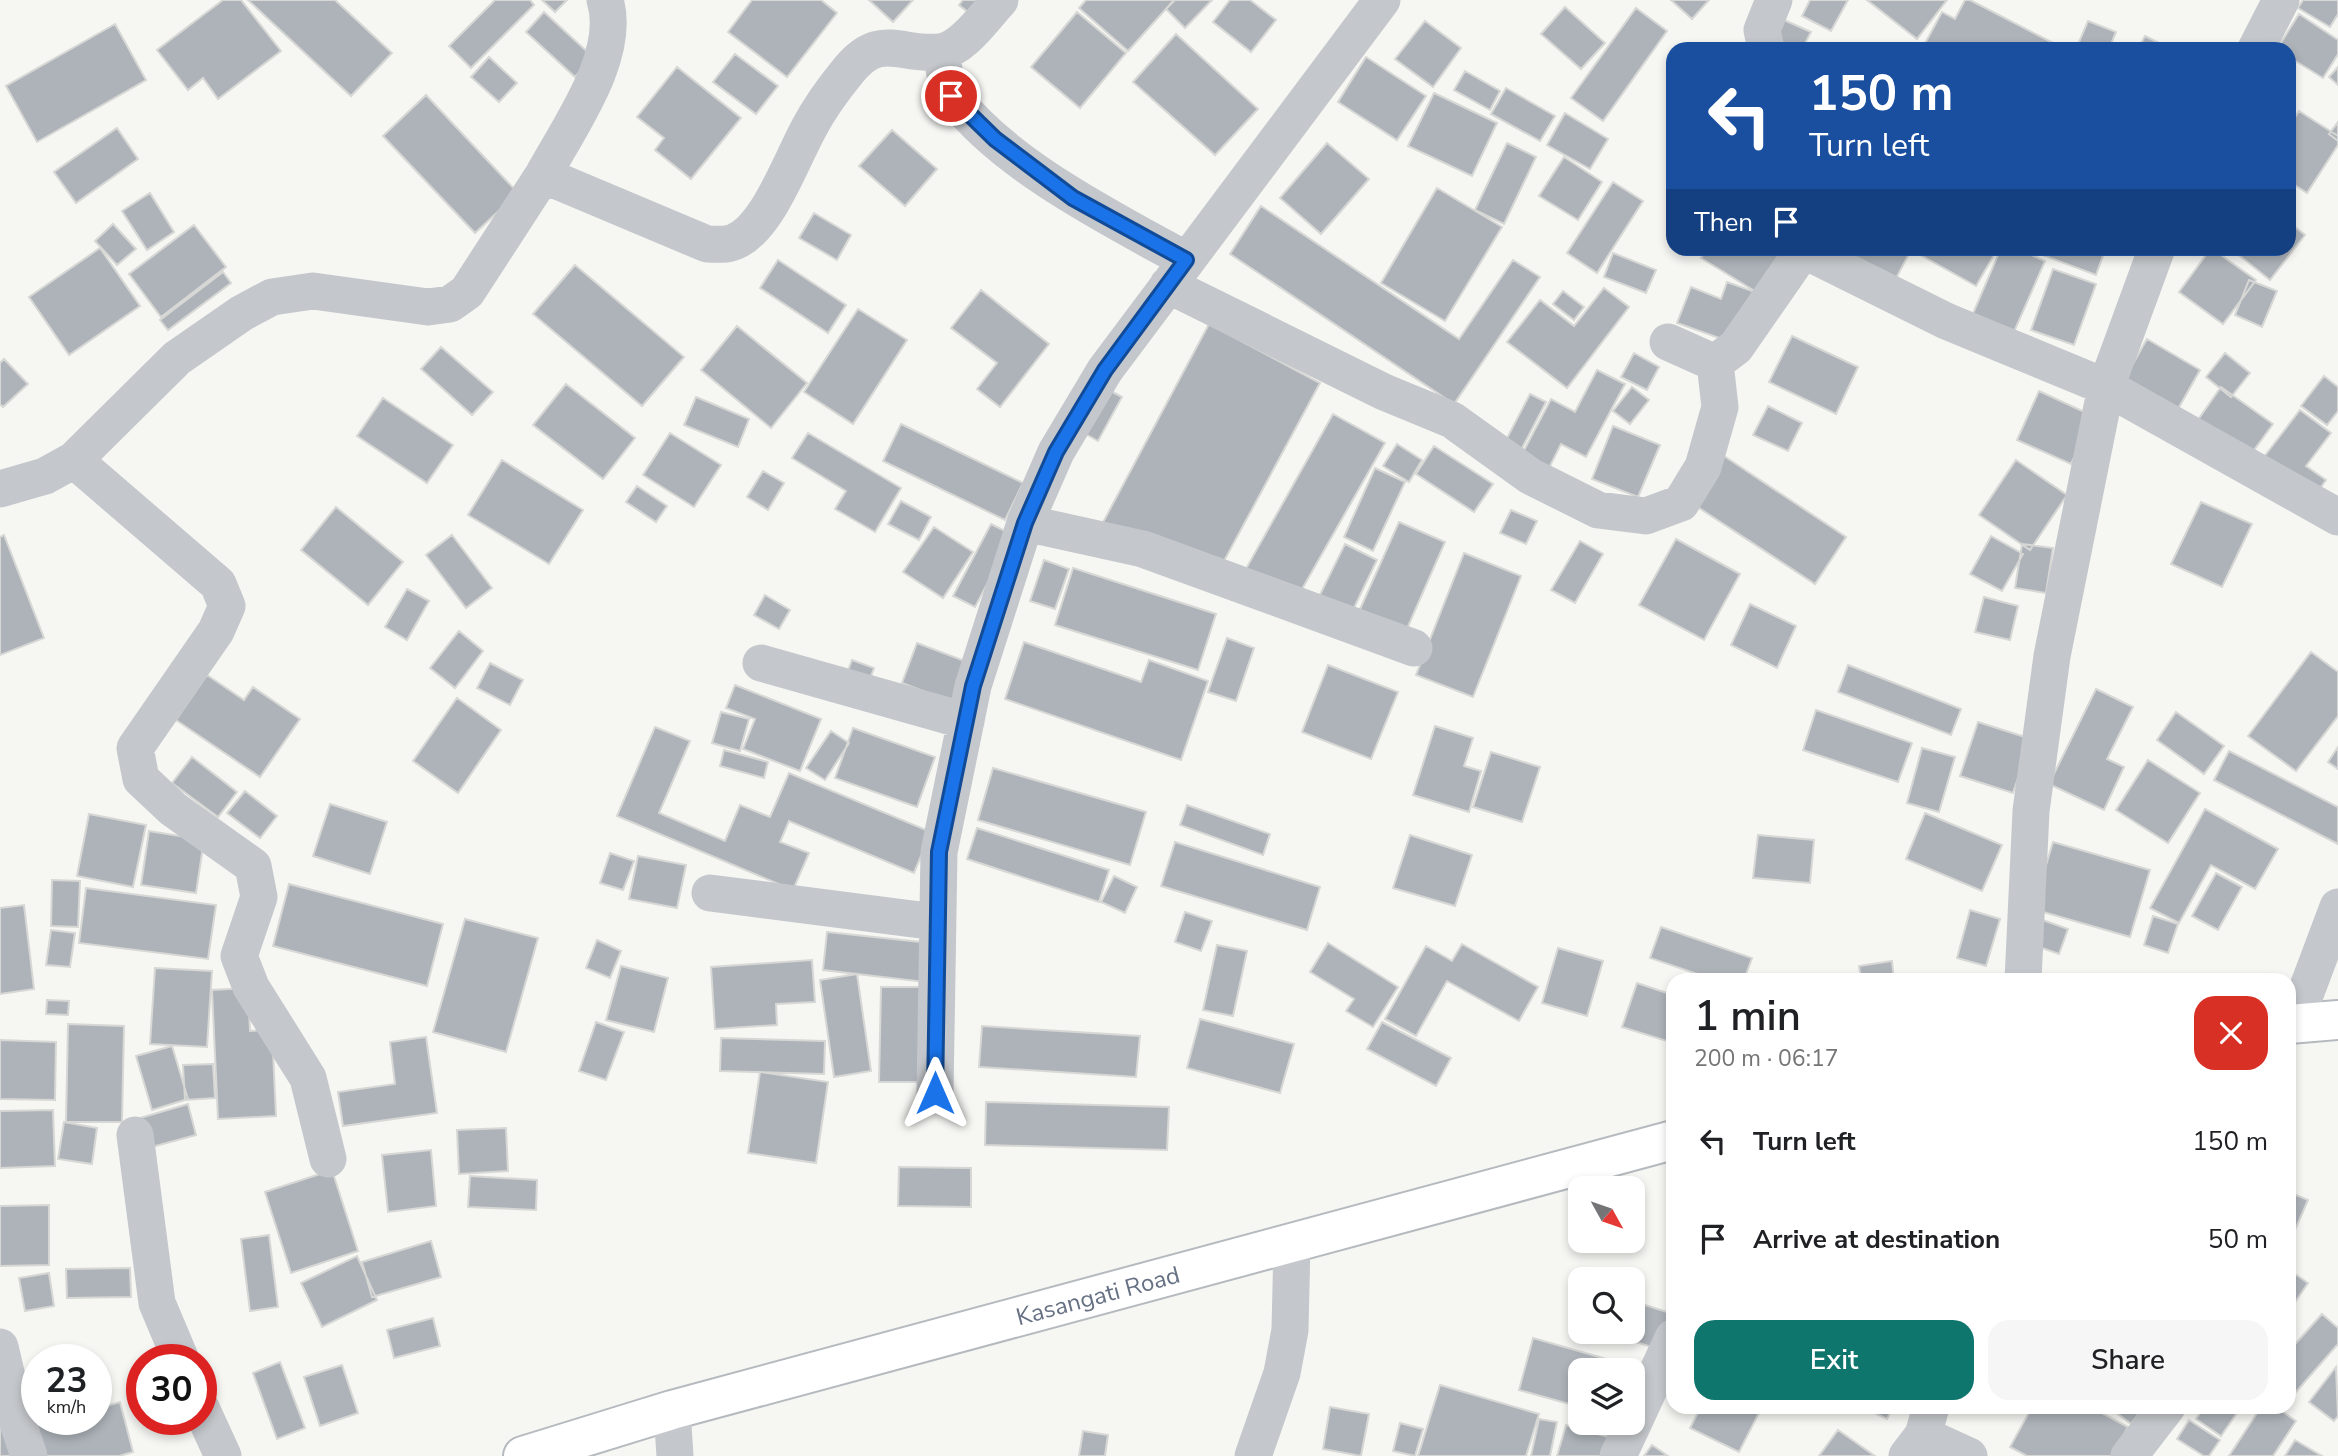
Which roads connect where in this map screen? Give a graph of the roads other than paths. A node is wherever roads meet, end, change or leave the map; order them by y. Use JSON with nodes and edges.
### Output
{"nodes":[{"id":1,"x":605,"y":0,"type":"edge"},
{"id":2,"x":1000,"y":0,"type":"edge"},
{"id":3,"x":1382,"y":0,"type":"edge"},
{"id":4,"x":1774,"y":0,"type":"edge"},
{"id":5,"x":2281,"y":0,"type":"edge"},
{"id":6,"x":1765,"y":42,"type":"edge"},
{"id":7,"x":2260,"y":42,"type":"edge"},
{"id":8,"x":941,"y":52,"type":"junction"},
{"id":9,"x":543,"y":175,"type":"junction"},
{"id":10,"x":1797,"y":256,"type":"edge"},
{"id":11,"x":1813,"y":256,"type":"edge"},
{"id":12,"x":2154,"y":256,"type":"edge"},
{"id":13,"x":1177,"y":272,"type":"junction"},
{"id":14,"x":1668,"y":342,"type":"dead end"},
{"id":15,"x":1715,"y":363,"type":"junction"},
{"id":16,"x":2106,"y":387,"type":"junction"},
{"id":17,"x":74,"y":460,"type":"junction"},
{"id":18,"x":0,"y":489,"type":"edge"},
{"id":19,"x":2338,"y":517,"type":"edge"},
{"id":20,"x":1025,"y":523,"type":"junction"},
{"id":21,"x":1414,"y":648,"type":"dead end"},
{"id":22,"x":761,"y":663,"type":"dead end"},
{"id":23,"x":966,"y":721,"type":"junction"},
{"id":24,"x":709,"y":893,"type":"dead end"},
{"id":25,"x":2338,"y":907,"type":"edge"},
{"id":26,"x":936,"y":922,"type":"junction"},
{"id":27,"x":2023,"y":973,"type":"edge"},
{"id":28,"x":2296,"y":1012,"type":"edge"},
{"id":29,"x":2338,"y":1020,"type":"edge"},
{"id":30,"x":2296,"y":1024,"type":"edge"},
{"id":31,"x":935,"y":1093,"type":"dead end"},
{"id":32,"x":135,"y":1135,"type":"dead end"},
{"id":33,"x":1666,"y":1142,"type":"edge"},
{"id":34,"x":328,"y":1159,"type":"dead end"},
{"id":35,"x":1292,"y":1244,"type":"junction"},
{"id":36,"x":174,"y":1344,"type":"edge"},
{"id":37,"x":0,"y":1347,"type":"edge"},
{"id":38,"x":1666,"y":1353,"type":"edge"},
{"id":39,"x":672,"y":1410,"type":"junction"},
{"id":40,"x":2162,"y":1414,"type":"edge"},
{"id":41,"x":1920,"y":1433,"type":"edge"},
{"id":42,"x":213,"y":1435,"type":"edge"},
{"id":43,"x":29,"y":1456,"type":"edge"},
{"id":44,"x":223,"y":1456,"type":"edge"},
{"id":45,"x":523,"y":1456,"type":"edge"},
{"id":46,"x":675,"y":1456,"type":"edge"},
{"id":47,"x":1253,"y":1456,"type":"edge"},
{"id":48,"x":1618,"y":1456,"type":"edge"},
{"id":49,"x":1969,"y":1456,"type":"edge"},
{"id":50,"x":2129,"y":1456,"type":"edge"}],
"edges":[{"from":1,"to":9,"type":"street"},
{"from":2,"to":8,"type":"street"},
{"from":3,"to":13,"type":"street"},
{"from":4,"to":6,"type":"street"},
{"from":5,"to":7,"type":"street"},
{"from":8,"to":9,"type":"street"},
{"from":8,"to":13,"type":"street"},
{"from":9,"to":17,"type":"street"},
{"from":10,"to":15,"type":"street"},
{"from":11,"to":16,"type":"street"},
{"from":12,"to":16,"type":"street"},
{"from":13,"to":15,"type":"street"},
{"from":13,"to":20,"type":"street"},
{"from":14,"to":15,"type":"street"},
{"from":16,"to":19,"type":"street"},
{"from":16,"to":27,"type":"street"},
{"from":17,"to":18,"type":"street"},
{"from":17,"to":34,"type":"street"},
{"from":20,"to":21,"type":"street"},
{"from":20,"to":23,"type":"street"},
{"from":22,"to":23,"type":"street"},
{"from":23,"to":26,"type":"street"},
{"from":24,"to":26,"type":"street"},
{"from":25,"to":28,"type":"street"},
{"from":26,"to":31,"type":"street"},
{"from":29,"to":30,"type":"street"},
{"from":32,"to":36,"type":"street"},
{"from":33,"to":35,"type":"street","name":"Kasangati Road"},
{"from":35,"to":39,"type":"street","name":"Kasangati Road"},
{"from":35,"to":47,"type":"street"},
{"from":37,"to":43,"type":"street"},
{"from":38,"to":48,"type":"street"},
{"from":39,"to":45,"type":"street","name":"Kasangati Road"},
{"from":39,"to":46,"type":"street"},
{"from":40,"to":50,"type":"street"},
{"from":41,"to":49,"type":"street"},
{"from":42,"to":44,"type":"street"}]}
